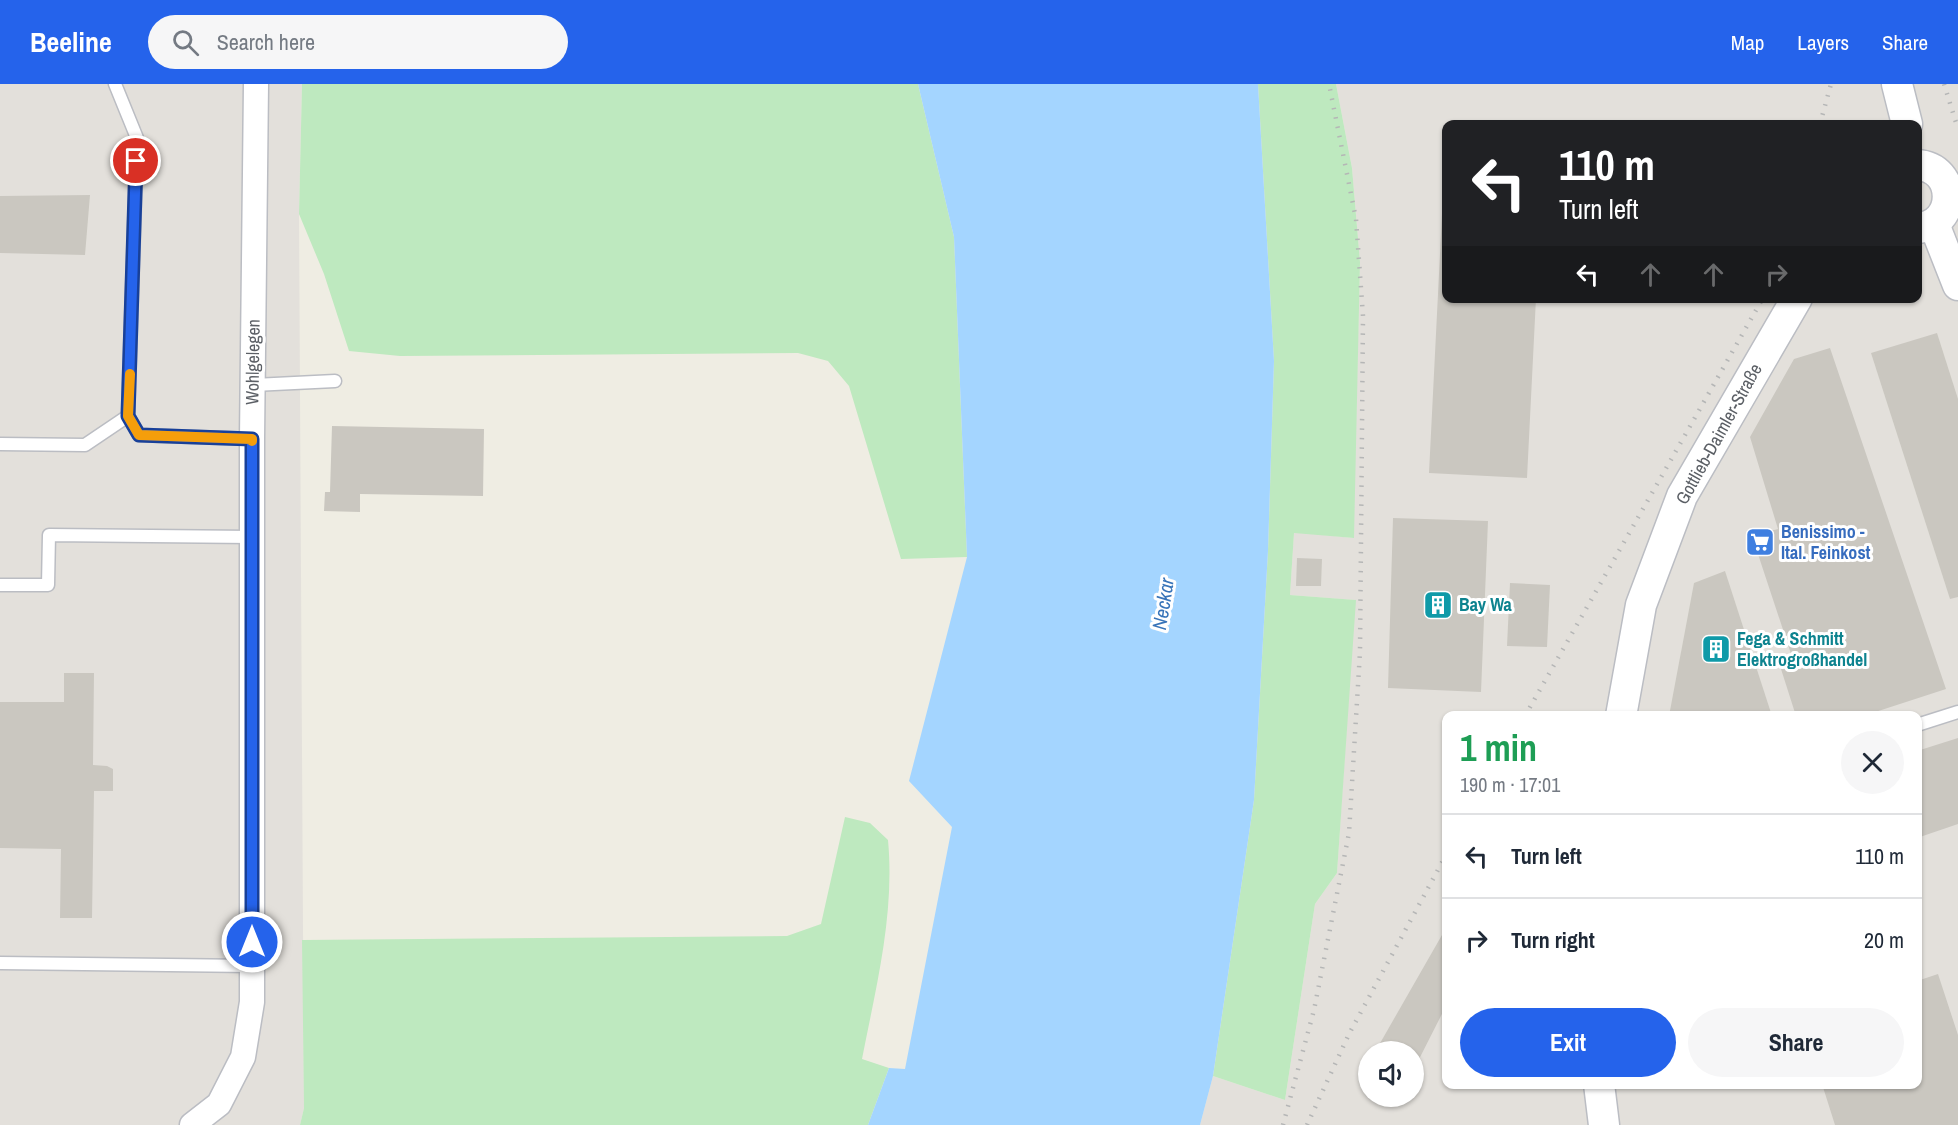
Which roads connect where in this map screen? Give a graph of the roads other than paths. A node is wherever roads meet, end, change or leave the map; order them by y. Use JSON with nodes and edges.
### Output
{"nodes":[{"id":1,"x":115,"y":84,"type":"edge"},
{"id":2,"x":256,"y":84,"type":"edge"},
{"id":3,"x":1896,"y":84,"type":"edge"},
{"id":4,"x":1906,"y":120,"type":"edge"},
{"id":5,"x":1922,"y":166,"type":"edge"},
{"id":6,"x":1951,"y":177,"type":"edge"},
{"id":7,"x":1925,"y":226,"type":"edge"},
{"id":8,"x":1958,"y":285,"type":"edge"},
{"id":9,"x":1794,"y":303,"type":"edge"},
{"id":10,"x":335,"y":381,"type":"dead end"},
{"id":11,"x":252,"y":385,"type":"junction"},
{"id":12,"x":128,"y":416,"type":"junction"},
{"id":13,"x":252,"y":439,"type":"junction"},
{"id":14,"x":0,"y":444,"type":"edge"},
{"id":15,"x":252,"y":537,"type":"junction"},
{"id":16,"x":0,"y":585,"type":"edge"},
{"id":17,"x":1622,"y":711,"type":"edge"},
{"id":18,"x":1958,"y":711,"type":"edge"},
{"id":19,"x":1922,"y":722,"type":"edge"},
{"id":20,"x":0,"y":963,"type":"edge"},
{"id":21,"x":252,"y":966,"type":"junction"},
{"id":22,"x":1600,"y":1089,"type":"edge"},
{"id":23,"x":192,"y":1125,"type":"edge"},
{"id":24,"x":1604,"y":1125,"type":"edge"}],
"edges":[{"from":1,"to":12,"type":"lane"},
{"from":2,"to":11,"type":"street","name":"Wohlgelegen"},
{"from":3,"to":4,"type":"street"},
{"from":5,"to":6,"type":"street"},
{"from":6,"to":7,"type":"street"},
{"from":7,"to":8,"type":"street"},
{"from":9,"to":17,"type":"street","name":"Gottlieb-Daimler-Straße"},
{"from":10,"to":11,"type":"lane"},
{"from":11,"to":13,"type":"street","name":"Wohlgelegen"},
{"from":12,"to":13,"type":"lane"},
{"from":12,"to":14,"type":"lane"},
{"from":13,"to":15,"type":"street","name":"Wohlgelegen"},
{"from":15,"to":16,"type":"lane"},
{"from":15,"to":21,"type":"street","name":"Wohlgelegen"},
{"from":18,"to":19,"type":"lane"},
{"from":20,"to":21,"type":"lane"},
{"from":21,"to":23,"type":"street","name":"Wohlgelegen"},
{"from":22,"to":24,"type":"street"}]}
